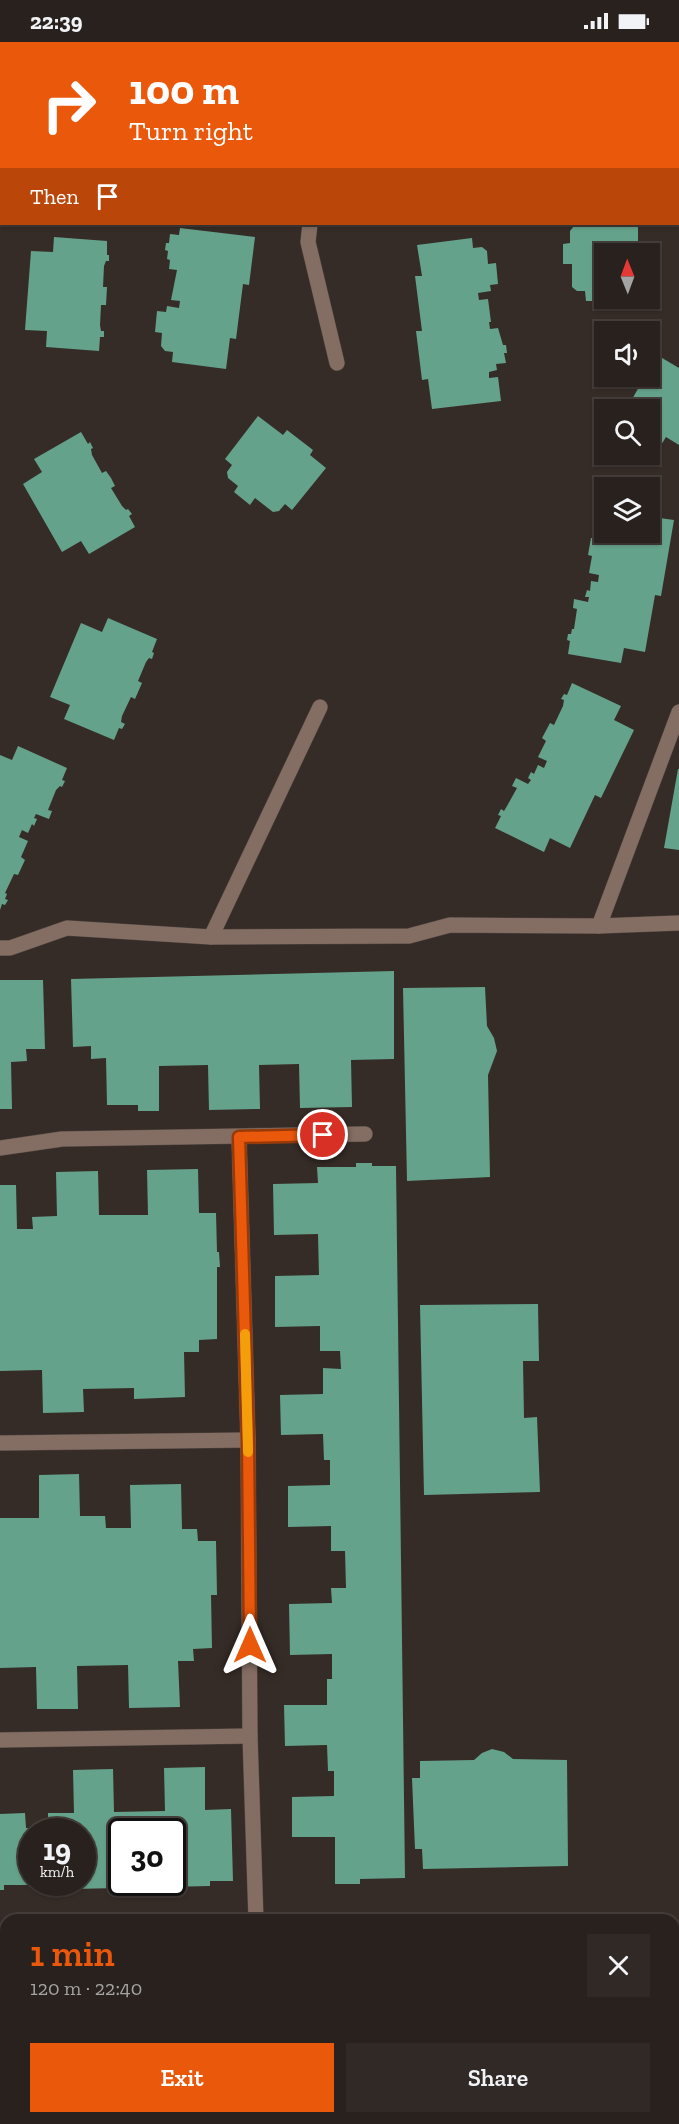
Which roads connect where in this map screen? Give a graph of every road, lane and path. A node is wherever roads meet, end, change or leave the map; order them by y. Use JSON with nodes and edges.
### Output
{"nodes":[{"id":1,"x":310,"y":225,"type":"edge"},
{"id":2,"x":337,"y":363,"type":"dead end"},
{"id":3,"x":320,"y":707,"type":"dead end"},
{"id":4,"x":679,"y":712,"type":"edge"},
{"id":5,"x":679,"y":923,"type":"edge"},
{"id":6,"x":599,"y":926,"type":"junction"},
{"id":7,"x":211,"y":937,"type":"junction"},
{"id":8,"x":0,"y":948,"type":"edge"},
{"id":9,"x":365,"y":1134,"type":"dead end"},
{"id":10,"x":239,"y":1137,"type":"junction"},
{"id":11,"x":0,"y":1148,"type":"edge"},
{"id":12,"x":248,"y":1440,"type":"junction"},
{"id":13,"x":0,"y":1443,"type":"edge"},
{"id":14,"x":250,"y":1736,"type":"junction"},
{"id":15,"x":0,"y":1740,"type":"edge"},
{"id":16,"x":256,"y":1914,"type":"edge"}],
"edges":[{"from":1,"to":2,"type":"street"},
{"from":3,"to":7,"type":"street"},
{"from":4,"to":6,"type":"street"},
{"from":5,"to":6,"type":"street"},
{"from":6,"to":7,"type":"street"},
{"from":7,"to":8,"type":"street"},
{"from":9,"to":10,"type":"street"},
{"from":10,"to":11,"type":"street"},
{"from":10,"to":12,"type":"street"},
{"from":12,"to":13,"type":"street"},
{"from":12,"to":14,"type":"street"},
{"from":14,"to":15,"type":"street"},
{"from":14,"to":16,"type":"street"}]}
